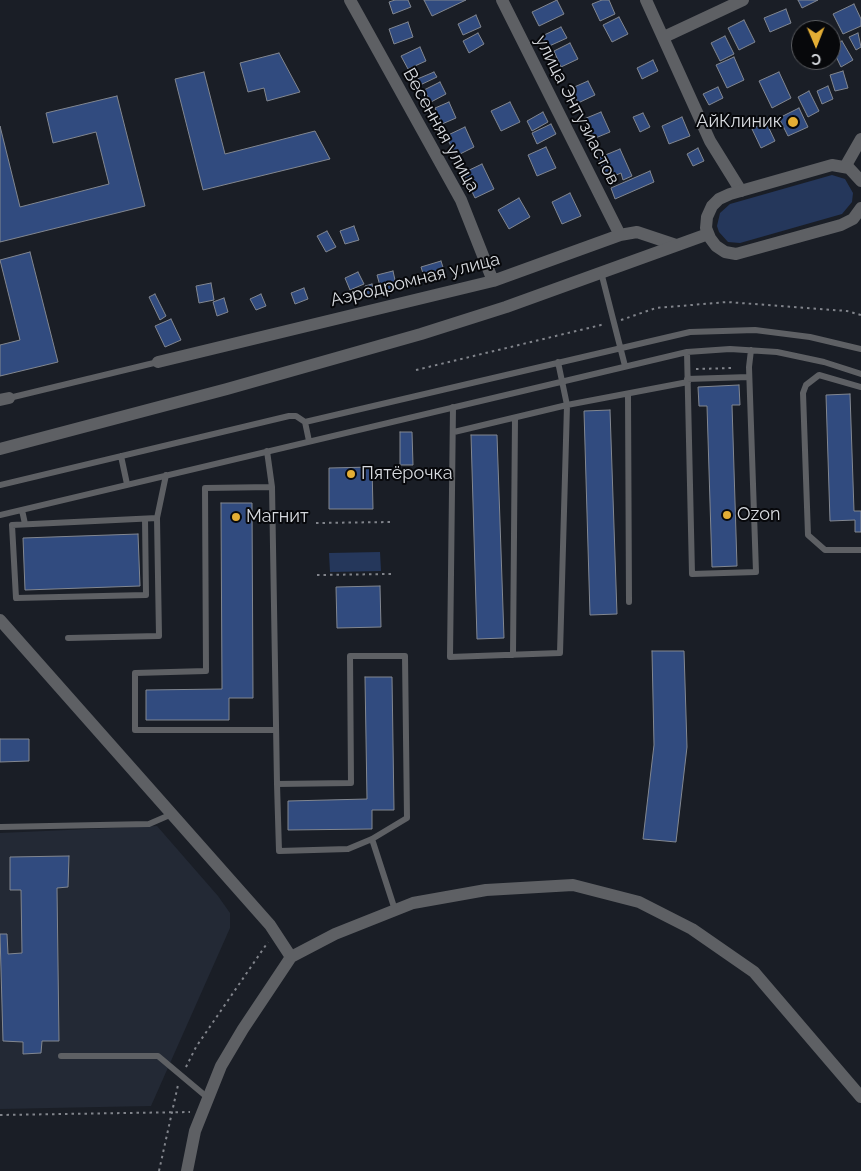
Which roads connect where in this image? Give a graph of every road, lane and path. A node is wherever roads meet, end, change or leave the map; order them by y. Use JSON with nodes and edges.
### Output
{"nodes":[{"id":1,"x":502,"y":0,"type":"edge"},
{"id":2,"x":646,"y":0,"type":"edge"},
{"id":3,"x":743,"y":0,"type":"edge"},
{"id":4,"x":355,"y":2,"type":"edge"},
{"id":5,"x":664,"y":38,"type":"junction"},
{"id":6,"x":861,"y":139,"type":"edge"},
{"id":7,"x":845,"y":167,"type":"junction"},
{"id":8,"x":861,"y":181,"type":"edge"},
{"id":9,"x":741,"y":190,"type":"junction"},
{"id":10,"x":861,"y":208,"type":"edge"},
{"id":11,"x":708,"y":234,"type":"junction"},
{"id":12,"x":620,"y":235,"type":"junction"},
{"id":13,"x":676,"y":245,"type":"junction"},
{"id":14,"x":602,"y":272,"type":"junction"},
{"id":15,"x":493,"y":280,"type":"junction"},
{"id":16,"x":861,"y":315,"type":"edge"},
{"id":17,"x":614,"y":322,"type":"junction"},
{"id":18,"x":620,"y":347,"type":"junction"},
{"id":19,"x":861,"y":349,"type":"edge"},
{"id":20,"x":751,"y":350,"type":"junction"},
{"id":21,"x":687,"y":352,"type":"junction"},
{"id":22,"x":158,"y":362,"type":"joint"},
{"id":23,"x":558,"y":362,"type":"junction"},
{"id":24,"x":625,"y":366,"type":"junction"},
{"id":25,"x":749,"y":367,"type":"junction"},
{"id":26,"x":687,"y":369,"type":"junction"},
{"id":27,"x":416,"y":370,"type":"dead end"},
{"id":28,"x":861,"y":374,"type":"edge"},
{"id":29,"x":749,"y":377,"type":"junction"},
{"id":30,"x":688,"y":380,"type":"junction"},
{"id":31,"x":563,"y":381,"type":"junction"},
{"id":32,"x":861,"y":387,"type":"edge"},
{"id":33,"x":628,"y":394,"type":"junction"},
{"id":34,"x":4,"y":399,"type":"edge"},
{"id":35,"x":567,"y":406,"type":"junction"},
{"id":36,"x":453,"y":407,"type":"junction"},
{"id":37,"x":515,"y":418,"type":"junction"},
{"id":38,"x":305,"y":422,"type":"junction"},
{"id":39,"x":454,"y":432,"type":"junction"},
{"id":40,"x":309,"y":441,"type":"junction"},
{"id":41,"x":0,"y":449,"type":"edge"},
{"id":42,"x":267,"y":451,"type":"junction"},
{"id":43,"x":121,"y":456,"type":"junction"},
{"id":44,"x":166,"y":475,"type":"junction"},
{"id":45,"x":0,"y":484,"type":"edge"},
{"id":46,"x":127,"y":484,"type":"junction"},
{"id":47,"x":272,"y":487,"type":"junction"},
{"id":48,"x":22,"y":510,"type":"junction"},
{"id":49,"x":0,"y":515,"type":"edge"},
{"id":50,"x":157,"y":518,"type":"junction"},
{"id":51,"x":144,"y":519,"type":"junction"},
{"id":52,"x":391,"y":522,"type":"dead end"},
{"id":53,"x":316,"y":523,"type":"dead end"},
{"id":54,"x":25,"y":524,"type":"junction"},
{"id":55,"x":861,"y":550,"type":"edge"},
{"id":56,"x":391,"y":574,"type":"dead end"},
{"id":57,"x":317,"y":576,"type":"dead end"},
{"id":58,"x":629,"y":602,"type":"dead end"},
{"id":59,"x":0,"y":620,"type":"edge"},
{"id":60,"x":68,"y":638,"type":"dead end"},
{"id":61,"x":513,"y":655,"type":"junction"},
{"id":62,"x":276,"y":730,"type":"junction"},
{"id":63,"x":277,"y":784,"type":"junction"},
{"id":64,"x":172,"y":814,"type":"junction"},
{"id":65,"x":0,"y":827,"type":"edge"},
{"id":66,"x":372,"y":839,"type":"junction"},
{"id":67,"x":396,"y":910,"type":"junction"},
{"id":68,"x":275,"y":932,"type":"junction"},
{"id":69,"x":292,"y":957,"type":"junction"},
{"id":70,"x":61,"y":1056,"type":"dead end"},
{"id":71,"x":182,"y":1076,"type":"junction"},
{"id":72,"x":861,"y":1097,"type":"edge"},
{"id":73,"x":208,"y":1098,"type":"junction"},
{"id":74,"x":202,"y":1111,"type":"junction"},
{"id":75,"x":171,"y":1112,"type":"junction"},
{"id":76,"x":0,"y":1115,"type":"edge"},
{"id":77,"x":160,"y":1171,"type":"edge"},
{"id":78,"x":187,"y":1171,"type":"edge"}],
"edges":[{"from":1,"to":12,"type":"street","name":"улица Энтузиастов"},
{"from":2,"to":5,"type":"street"},
{"from":3,"to":5,"type":"street"},
{"from":4,"to":15,"type":"street","name":"Весенняя улица"},
{"from":5,"to":9,"type":"street"},
{"from":6,"to":7,"type":"street"},
{"from":7,"to":8,"type":"street"},
{"from":7,"to":9,"type":"street"},
{"from":9,"to":11,"type":"street"},
{"from":10,"to":11,"type":"street"},
{"from":11,"to":13,"type":"street"},
{"from":12,"to":13,"type":"street","name":"Аэродромная улица"},
{"from":12,"to":15,"type":"street","name":"Аэродромная улица"},
{"from":13,"to":14,"type":"street"},
{"from":14,"to":17,"type":"lane"},
{"from":14,"to":41,"type":"street"},
{"from":15,"to":22,"type":"street","name":"Аэродромная улица"},
{"from":16,"to":17,"type":"path"},
{"from":17,"to":18,"type":"lane"},
{"from":17,"to":27,"type":"path"},
{"from":18,"to":19,"type":"lane"},
{"from":18,"to":23,"type":"lane"},
{"from":18,"to":24,"type":"lane"},
{"from":20,"to":21,"type":"lane"},
{"from":20,"to":25,"type":"lane"},
{"from":20,"to":28,"type":"lane"},
{"from":21,"to":24,"type":"lane"},
{"from":21,"to":26,"type":"lane"},
{"from":22,"to":34,"type":"lane"},
{"from":23,"to":31,"type":"lane"},
{"from":23,"to":38,"type":"lane"},
{"from":24,"to":31,"type":"lane"},
{"from":25,"to":26,"type":"path"},
{"from":25,"to":29,"type":"lane"},
{"from":26,"to":30,"type":"lane"},
{"from":29,"to":30,"type":"lane"},
{"from":29,"to":30,"type":"lane"},
{"from":30,"to":33,"type":"lane"},
{"from":31,"to":35,"type":"lane"},
{"from":31,"to":36,"type":"lane"},
{"from":32,"to":55,"type":"lane"},
{"from":33,"to":35,"type":"lane"},
{"from":33,"to":58,"type":"lane"},
{"from":35,"to":37,"type":"lane"},
{"from":35,"to":61,"type":"lane"},
{"from":36,"to":39,"type":"lane"},
{"from":36,"to":40,"type":"lane"},
{"from":37,"to":39,"type":"lane"},
{"from":37,"to":61,"type":"lane"},
{"from":38,"to":40,"type":"lane"},
{"from":38,"to":43,"type":"lane"},
{"from":39,"to":61,"type":"lane"},
{"from":40,"to":42,"type":"lane"},
{"from":42,"to":44,"type":"lane"},
{"from":42,"to":47,"type":"lane"},
{"from":43,"to":45,"type":"lane"},
{"from":43,"to":46,"type":"lane"},
{"from":44,"to":46,"type":"lane"},
{"from":44,"to":50,"type":"lane"},
{"from":46,"to":48,"type":"lane"},
{"from":47,"to":62,"type":"lane"},
{"from":47,"to":62,"type":"lane"},
{"from":48,"to":49,"type":"lane"},
{"from":48,"to":54,"type":"lane"},
{"from":50,"to":51,"type":"lane"},
{"from":50,"to":60,"type":"lane"},
{"from":51,"to":54,"type":"lane"},
{"from":51,"to":54,"type":"lane"},
{"from":52,"to":53,"type":"path"},
{"from":56,"to":57,"type":"path"},
{"from":59,"to":64,"type":"street"},
{"from":62,"to":63,"type":"lane"},
{"from":63,"to":66,"type":"lane"},
{"from":63,"to":66,"type":"lane"},
{"from":64,"to":65,"type":"lane"},
{"from":64,"to":68,"type":"street"},
{"from":66,"to":67,"type":"lane"},
{"from":67,"to":69,"type":"street"},
{"from":67,"to":72,"type":"street"},
{"from":68,"to":69,"type":"street"},
{"from":68,"to":71,"type":"path"},
{"from":69,"to":73,"type":"street"},
{"from":70,"to":71,"type":"lane"},
{"from":71,"to":73,"type":"lane"},
{"from":71,"to":75,"type":"path"},
{"from":73,"to":74,"type":"street"},
{"from":74,"to":75,"type":"path"},
{"from":74,"to":78,"type":"street"},
{"from":75,"to":76,"type":"path"},
{"from":75,"to":77,"type":"path"}]}
